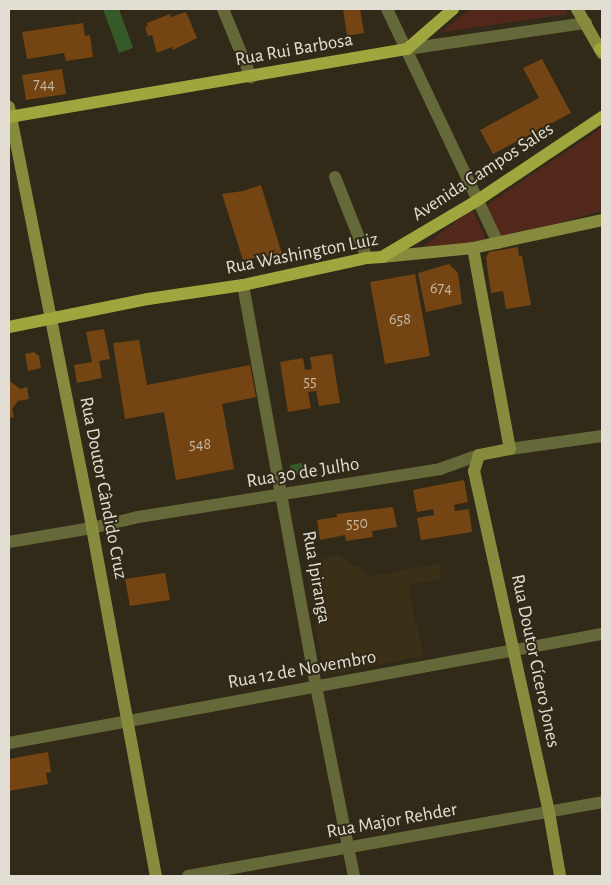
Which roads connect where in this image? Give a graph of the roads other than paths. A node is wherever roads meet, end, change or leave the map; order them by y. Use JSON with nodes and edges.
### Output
{"nodes":[{"id":1,"x":223,"y":9,"type":"edge"},
{"id":2,"x":387,"y":9,"type":"edge"},
{"id":3,"x":452,"y":9,"type":"edge"},
{"id":4,"x":578,"y":9,"type":"edge"},
{"id":5,"x":586,"y":23,"type":"junction"},
{"id":6,"x":407,"y":49,"type":"junction"},
{"id":7,"x":602,"y":51,"type":"edge"},
{"id":8,"x":251,"y":76,"type":"junction"},
{"id":9,"x":9,"y":114,"type":"edge"},
{"id":10,"x":602,"y":117,"type":"edge"},
{"id":11,"x":336,"y":177,"type":"dead end"},
{"id":12,"x":478,"y":200,"type":"junction"},
{"id":13,"x":602,"y":220,"type":"edge"},
{"id":14,"x":498,"y":243,"type":"junction"},
{"id":15,"x":473,"y":248,"type":"junction"},
{"id":16,"x":382,"y":257,"type":"junction"},
{"id":17,"x":367,"y":258,"type":"junction"},
{"id":18,"x":243,"y":285,"type":"junction"},
{"id":19,"x":51,"y":318,"type":"junction"},
{"id":20,"x":9,"y":327,"type":"edge"},
{"id":21,"x":602,"y":436,"type":"edge"},
{"id":22,"x":510,"y":449,"type":"junction"},
{"id":23,"x":479,"y":455,"type":"junction"},
{"id":24,"x":282,"y":495,"type":"junction"},
{"id":25,"x":92,"y":528,"type":"junction"},
{"id":26,"x":9,"y":542,"type":"edge"},
{"id":27,"x":602,"y":634,"type":"edge"},
{"id":28,"x":515,"y":651,"type":"junction"},
{"id":29,"x":316,"y":686,"type":"junction"},
{"id":30,"x":127,"y":721,"type":"junction"},
{"id":31,"x":9,"y":743,"type":"edge"},
{"id":32,"x":602,"y":802,"type":"edge"},
{"id":33,"x":549,"y":812,"type":"junction"},
{"id":34,"x":349,"y":848,"type":"junction"},
{"id":35,"x":156,"y":876,"type":"edge"},
{"id":36,"x":188,"y":876,"type":"edge"},
{"id":37,"x":354,"y":876,"type":"edge"},
{"id":38,"x":560,"y":876,"type":"edge"}],
"edges":[{"from":1,"to":8,"type":"street"},
{"from":2,"to":6,"type":"street"},
{"from":3,"to":6,"type":"main road"},
{"from":4,"to":5,"type":"main road"},
{"from":5,"to":6,"type":"street","name":"Rua Rui Barbosa"},
{"from":5,"to":7,"type":"main road"},
{"from":6,"to":8,"type":"main road","name":"Rua Rui Barbosa"},
{"from":6,"to":12,"type":"street"},
{"from":8,"to":9,"type":"main road","name":"Rua Rui Barbosa"},
{"from":9,"to":19,"type":"main road","name":"Rua Doutor Cândido Cruz"},
{"from":10,"to":12,"type":"main road","name":"Avenida Campos Sales"},
{"from":11,"to":17,"type":"street"},
{"from":12,"to":14,"type":"street"},
{"from":12,"to":16,"type":"main road","name":"Avenida Campos Sales"},
{"from":13,"to":14,"type":"main road","name":"Rua Washington Luiz"},
{"from":14,"to":15,"type":"main road","name":"Rua Washington Luiz"},
{"from":15,"to":16,"type":"main road","name":"Rua Washington Luiz"},
{"from":15,"to":22,"type":"main road"},
{"from":16,"to":17,"type":"main road","name":"Rua Washington Luiz"},
{"from":17,"to":18,"type":"main road","name":"Rua Washington Luiz"},
{"from":18,"to":19,"type":"main road","name":"Rua Washington Luiz"},
{"from":18,"to":24,"type":"street","name":"Rua Ipiranga"},
{"from":19,"to":20,"type":"main road","name":"Rua Washington Luiz"},
{"from":19,"to":25,"type":"main road","name":"Rua Doutor Cândido Cruz"},
{"from":21,"to":22,"type":"street","name":"Rua 30 de Julho"},
{"from":22,"to":23,"type":"main road","name":"Rua 30 de Julho"},
{"from":23,"to":24,"type":"street","name":"Rua 30 de Julho"},
{"from":23,"to":28,"type":"main road","name":"Rua Doutor Cícero Jones"},
{"from":24,"to":25,"type":"street","name":"Rua 30 de Julho"},
{"from":24,"to":29,"type":"street","name":"Rua Ipiranga"},
{"from":25,"to":26,"type":"street","name":"Rua 30 de Julho"},
{"from":25,"to":30,"type":"main road","name":"Rua Doutor Cândido Cruz"},
{"from":27,"to":28,"type":"street","name":"Rua 12 de Novembro"},
{"from":28,"to":29,"type":"street","name":"Rua 12 de Novembro"},
{"from":28,"to":33,"type":"main road","name":"Rua Doutor Cícero Jones"},
{"from":29,"to":30,"type":"street","name":"Rua 12 de Novembro"},
{"from":29,"to":34,"type":"street","name":"Rua Ipiranga"},
{"from":30,"to":31,"type":"street","name":"Rua 12 de Novembro"},
{"from":30,"to":35,"type":"main road","name":"Rua Doutor Cândido Cruz"},
{"from":32,"to":33,"type":"street","name":"Rua Major Rehder"},
{"from":33,"to":34,"type":"street","name":"Rua Major Rehder"},
{"from":33,"to":38,"type":"main road","name":"Rua Doutor Cícero Jones"},
{"from":34,"to":36,"type":"street","name":"Rua Major Rehder"},
{"from":34,"to":37,"type":"street","name":"Rua Ipiranga"}]}
